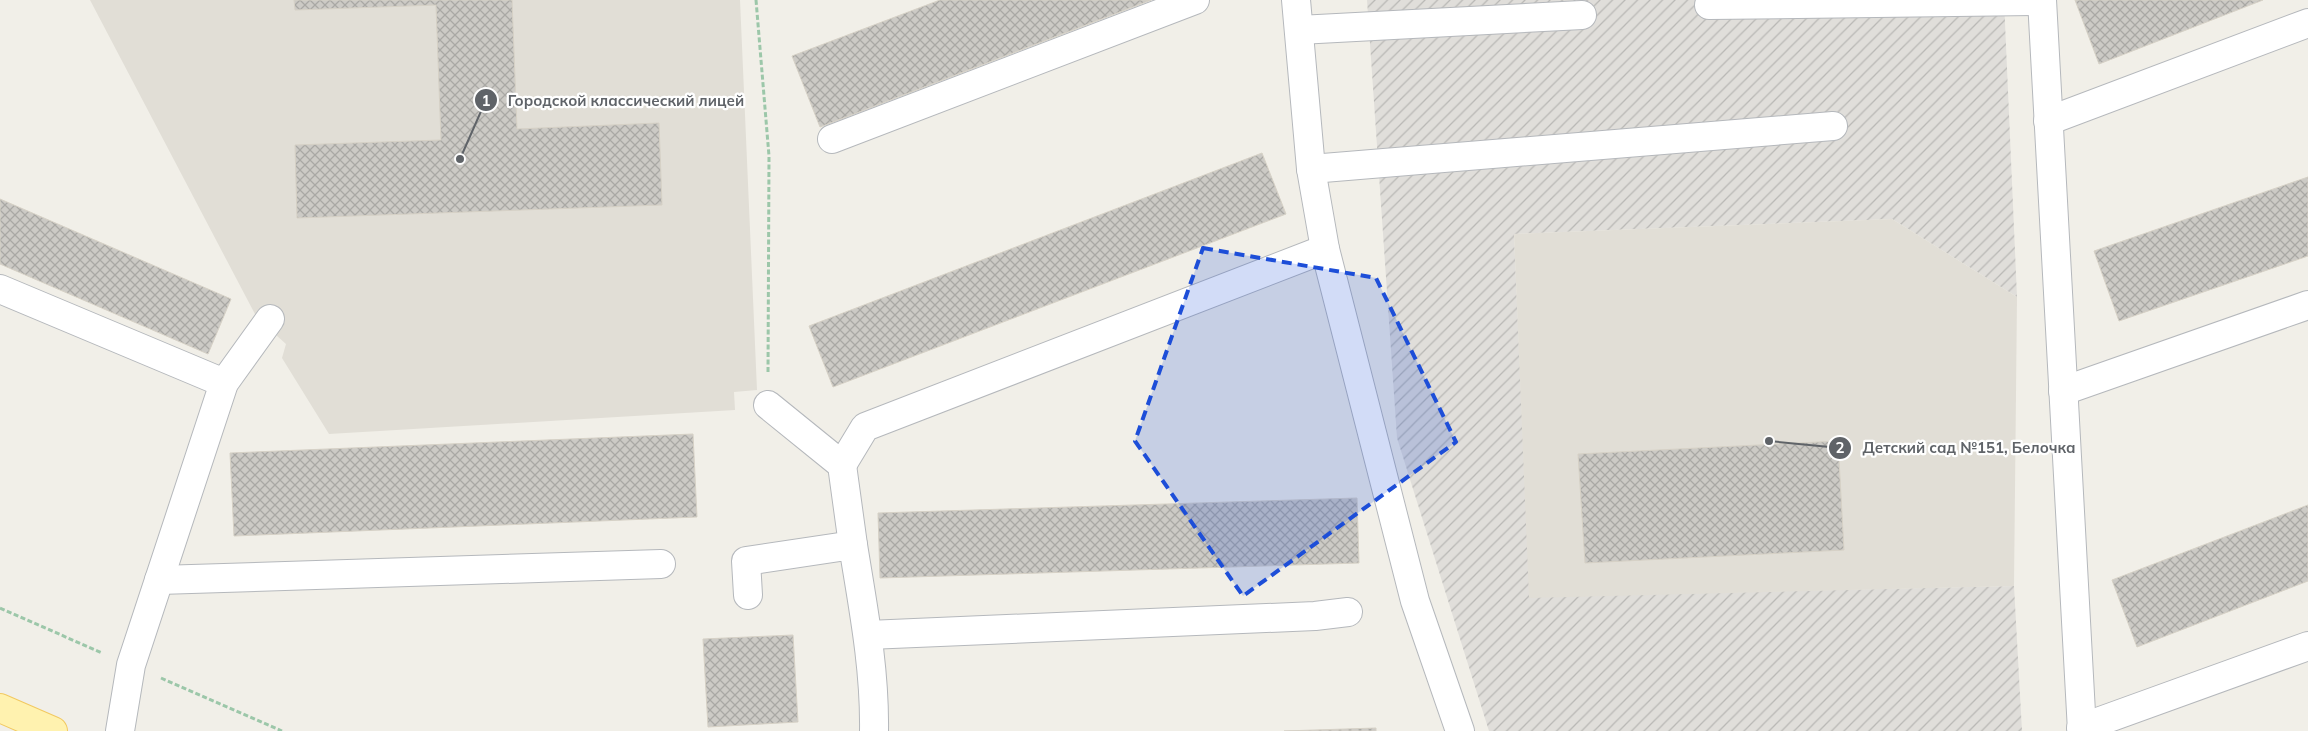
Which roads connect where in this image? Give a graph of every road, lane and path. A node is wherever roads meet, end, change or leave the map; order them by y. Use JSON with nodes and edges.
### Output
{"nodes":[{"id":1,"x":756,"y":0,"type":"edge"},
{"id":2,"x":1195,"y":0,"type":"edge"},
{"id":3,"x":1296,"y":0,"type":"edge"},
{"id":4,"x":2042,"y":0,"type":"edge"},
{"id":5,"x":1709,"y":5,"type":"dead end"},
{"id":6,"x":1582,"y":15,"type":"dead end"},
{"id":7,"x":2308,"y":23,"type":"edge"},
{"id":8,"x":1299,"y":30,"type":"junction"},
{"id":9,"x":2048,"y":121,"type":"junction"},
{"id":10,"x":1833,"y":126,"type":"dead end"},
{"id":11,"x":832,"y":139,"type":"dead end"},
{"id":12,"x":1311,"y":169,"type":"junction"},
{"id":13,"x":1325,"y":249,"type":"junction"},
{"id":14,"x":0,"y":289,"type":"edge"},
{"id":15,"x":2308,"y":305,"type":"edge"},
{"id":16,"x":270,"y":319,"type":"dead end"},
{"id":17,"x":224,"y":382,"type":"junction"},
{"id":18,"x":2063,"y":391,"type":"junction"},
{"id":19,"x":768,"y":405,"type":"joint"},
{"id":20,"x":842,"y":465,"type":"junction"},
{"id":21,"x":853,"y":545,"type":"junction"},
{"id":22,"x":661,"y":564,"type":"dead end"},
{"id":23,"x":159,"y":580,"type":"junction"},
{"id":24,"x":748,"y":595,"type":"dead end"},
{"id":25,"x":1348,"y":612,"type":"dead end"},
{"id":26,"x":868,"y":635,"type":"junction"},
{"id":27,"x":2308,"y":646,"type":"edge"},
{"id":28,"x":0,"y":708,"type":"edge"},
{"id":29,"x":2082,"y":729,"type":"edge"},
{"id":30,"x":53,"y":731,"type":"edge"},
{"id":31,"x":120,"y":731,"type":"edge"},
{"id":32,"x":874,"y":731,"type":"edge"},
{"id":33,"x":1460,"y":731,"type":"edge"}],
"edges":[{"from":1,"to":19,"type":"path"},
{"from":2,"to":11,"type":"lane"},
{"from":3,"to":8,"type":"lane"},
{"from":4,"to":5,"type":"lane"},
{"from":4,"to":9,"type":"lane"},
{"from":6,"to":8,"type":"lane"},
{"from":7,"to":9,"type":"lane"},
{"from":8,"to":12,"type":"lane"},
{"from":9,"to":18,"type":"lane"},
{"from":10,"to":12,"type":"lane"},
{"from":12,"to":13,"type":"lane"},
{"from":13,"to":20,"type":"lane"},
{"from":13,"to":33,"type":"lane"},
{"from":14,"to":17,"type":"lane"},
{"from":15,"to":18,"type":"lane"},
{"from":16,"to":17,"type":"lane"},
{"from":17,"to":23,"type":"lane"},
{"from":18,"to":29,"type":"lane"},
{"from":19,"to":20,"type":"lane"},
{"from":20,"to":21,"type":"lane"},
{"from":21,"to":24,"type":"lane"},
{"from":21,"to":26,"type":"lane"},
{"from":22,"to":23,"type":"lane"},
{"from":23,"to":31,"type":"lane"},
{"from":25,"to":26,"type":"lane"},
{"from":26,"to":32,"type":"lane"},
{"from":27,"to":29,"type":"lane"},
{"from":28,"to":30,"type":"main road"}]}
